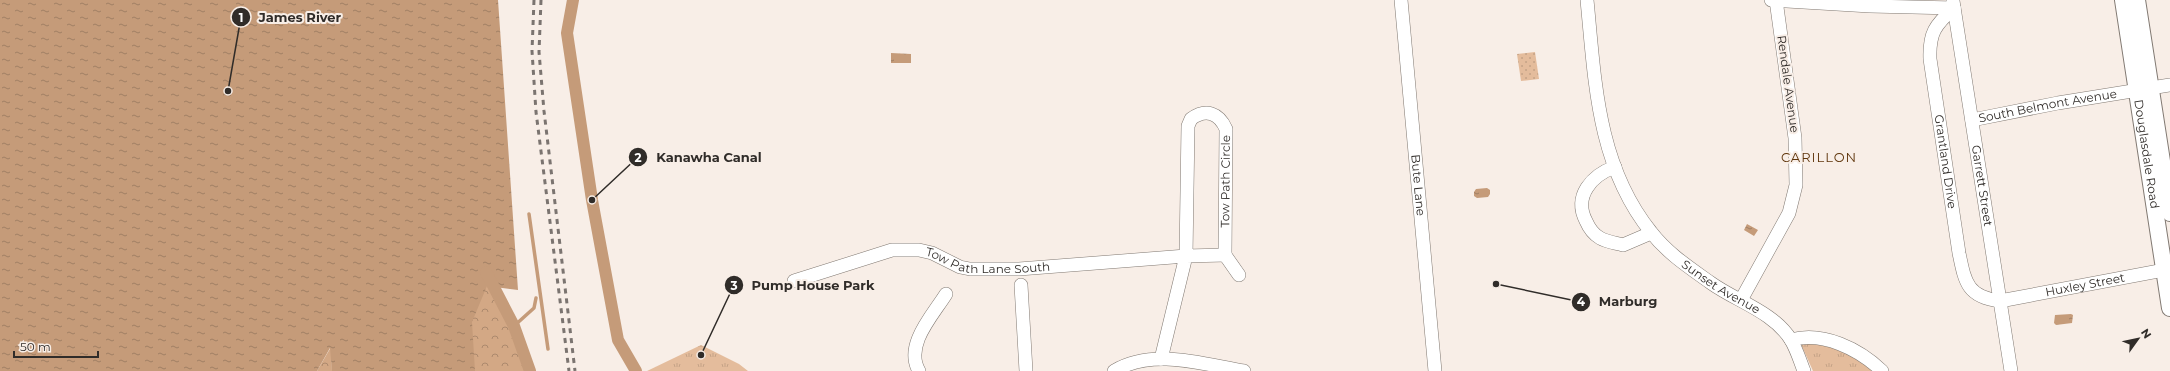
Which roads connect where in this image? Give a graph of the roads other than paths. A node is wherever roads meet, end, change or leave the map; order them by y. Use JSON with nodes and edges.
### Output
{"nodes":[{"id":1,"x":1401,"y":0,"type":"edge"},
{"id":2,"x":1588,"y":0,"type":"edge"},
{"id":3,"x":1771,"y":0,"type":"edge"},
{"id":4,"x":1776,"y":0,"type":"edge"},
{"id":5,"x":2123,"y":0,"type":"edge"},
{"id":6,"x":2137,"y":0,"type":"edge"},
{"id":7,"x":1953,"y":4,"type":"edge"},
{"id":8,"x":2170,"y":85,"type":"edge"},
{"id":9,"x":2144,"y":89,"type":"junction"},
{"id":10,"x":1972,"y":120,"type":"junction"},
{"id":11,"x":1615,"y":167,"type":"junction"},
{"id":12,"x":2170,"y":213,"type":"edge"},
{"id":13,"x":1651,"y":232,"type":"junction"},
{"id":14,"x":1225,"y":255,"type":"junction"},
{"id":15,"x":1186,"y":256,"type":"junction"},
{"id":16,"x":2167,"y":270,"type":"edge"},
{"id":17,"x":1239,"y":275,"type":"dead end"},
{"id":18,"x":794,"y":281,"type":"dead end"},
{"id":19,"x":1021,"y":285,"type":"dead end"},
{"id":20,"x":946,"y":294,"type":"dead end"},
{"id":21,"x":1741,"y":300,"type":"junction"},
{"id":22,"x":2000,"y":301,"type":"junction"},
{"id":23,"x":2170,"y":308,"type":"edge"},
{"id":24,"x":1791,"y":340,"type":"junction"},
{"id":25,"x":1161,"y":359,"type":"junction"},
{"id":26,"x":919,"y":371,"type":"edge"},
{"id":27,"x":1026,"y":371,"type":"edge"},
{"id":28,"x":1114,"y":371,"type":"edge"},
{"id":29,"x":1244,"y":371,"type":"edge"},
{"id":30,"x":1434,"y":371,"type":"edge"},
{"id":31,"x":1804,"y":371,"type":"edge"},
{"id":32,"x":1882,"y":371,"type":"edge"},
{"id":33,"x":2011,"y":371,"type":"edge"}],
"edges":[{"from":1,"to":30,"type":"street","name":"Bute Lane"},
{"from":2,"to":11,"type":"street","name":"Sunset Avenue"},
{"from":3,"to":4,"type":"street"},
{"from":4,"to":7,"type":"street"},
{"from":4,"to":21,"type":"street","name":"Rendale Avenue"},
{"from":5,"to":9,"type":"street","name":"Douglasdale Road"},
{"from":6,"to":9,"type":"street","name":"Douglasdale Road"},
{"from":7,"to":10,"type":"street","name":"Garrett Street"},
{"from":7,"to":22,"type":"street","name":"Grantland Drive"},
{"from":8,"to":9,"type":"street","name":"South Belmont Avenue"},
{"from":9,"to":10,"type":"street","name":"South Belmont Avenue"},
{"from":9,"to":12,"type":"street","name":"Douglasdale Road"},
{"from":9,"to":16,"type":"street","name":"Douglasdale Road"},
{"from":10,"to":22,"type":"street","name":"Garrett Street"},
{"from":11,"to":13,"type":"street","name":"Sunset Avenue"},
{"from":11,"to":13,"type":"street"},
{"from":13,"to":21,"type":"street","name":"Sunset Avenue"},
{"from":14,"to":15,"type":"street"},
{"from":14,"to":15,"type":"street","name":"Tow Path Circle"},
{"from":14,"to":17,"type":"street"},
{"from":15,"to":18,"type":"street","name":"Tow Path Lane South"},
{"from":15,"to":25,"type":"street"},
{"from":16,"to":22,"type":"street","name":"Huxley Street"},
{"from":16,"to":23,"type":"street","name":"Douglasdale Road"},
{"from":19,"to":27,"type":"street"},
{"from":20,"to":26,"type":"street"},
{"from":21,"to":24,"type":"street","name":"Sunset Avenue"},
{"from":22,"to":33,"type":"street","name":"Garrett Street"},
{"from":24,"to":31,"type":"street","name":"Sunset Avenue"},
{"from":24,"to":32,"type":"street"},
{"from":25,"to":28,"type":"street"},
{"from":25,"to":29,"type":"street"}]}
